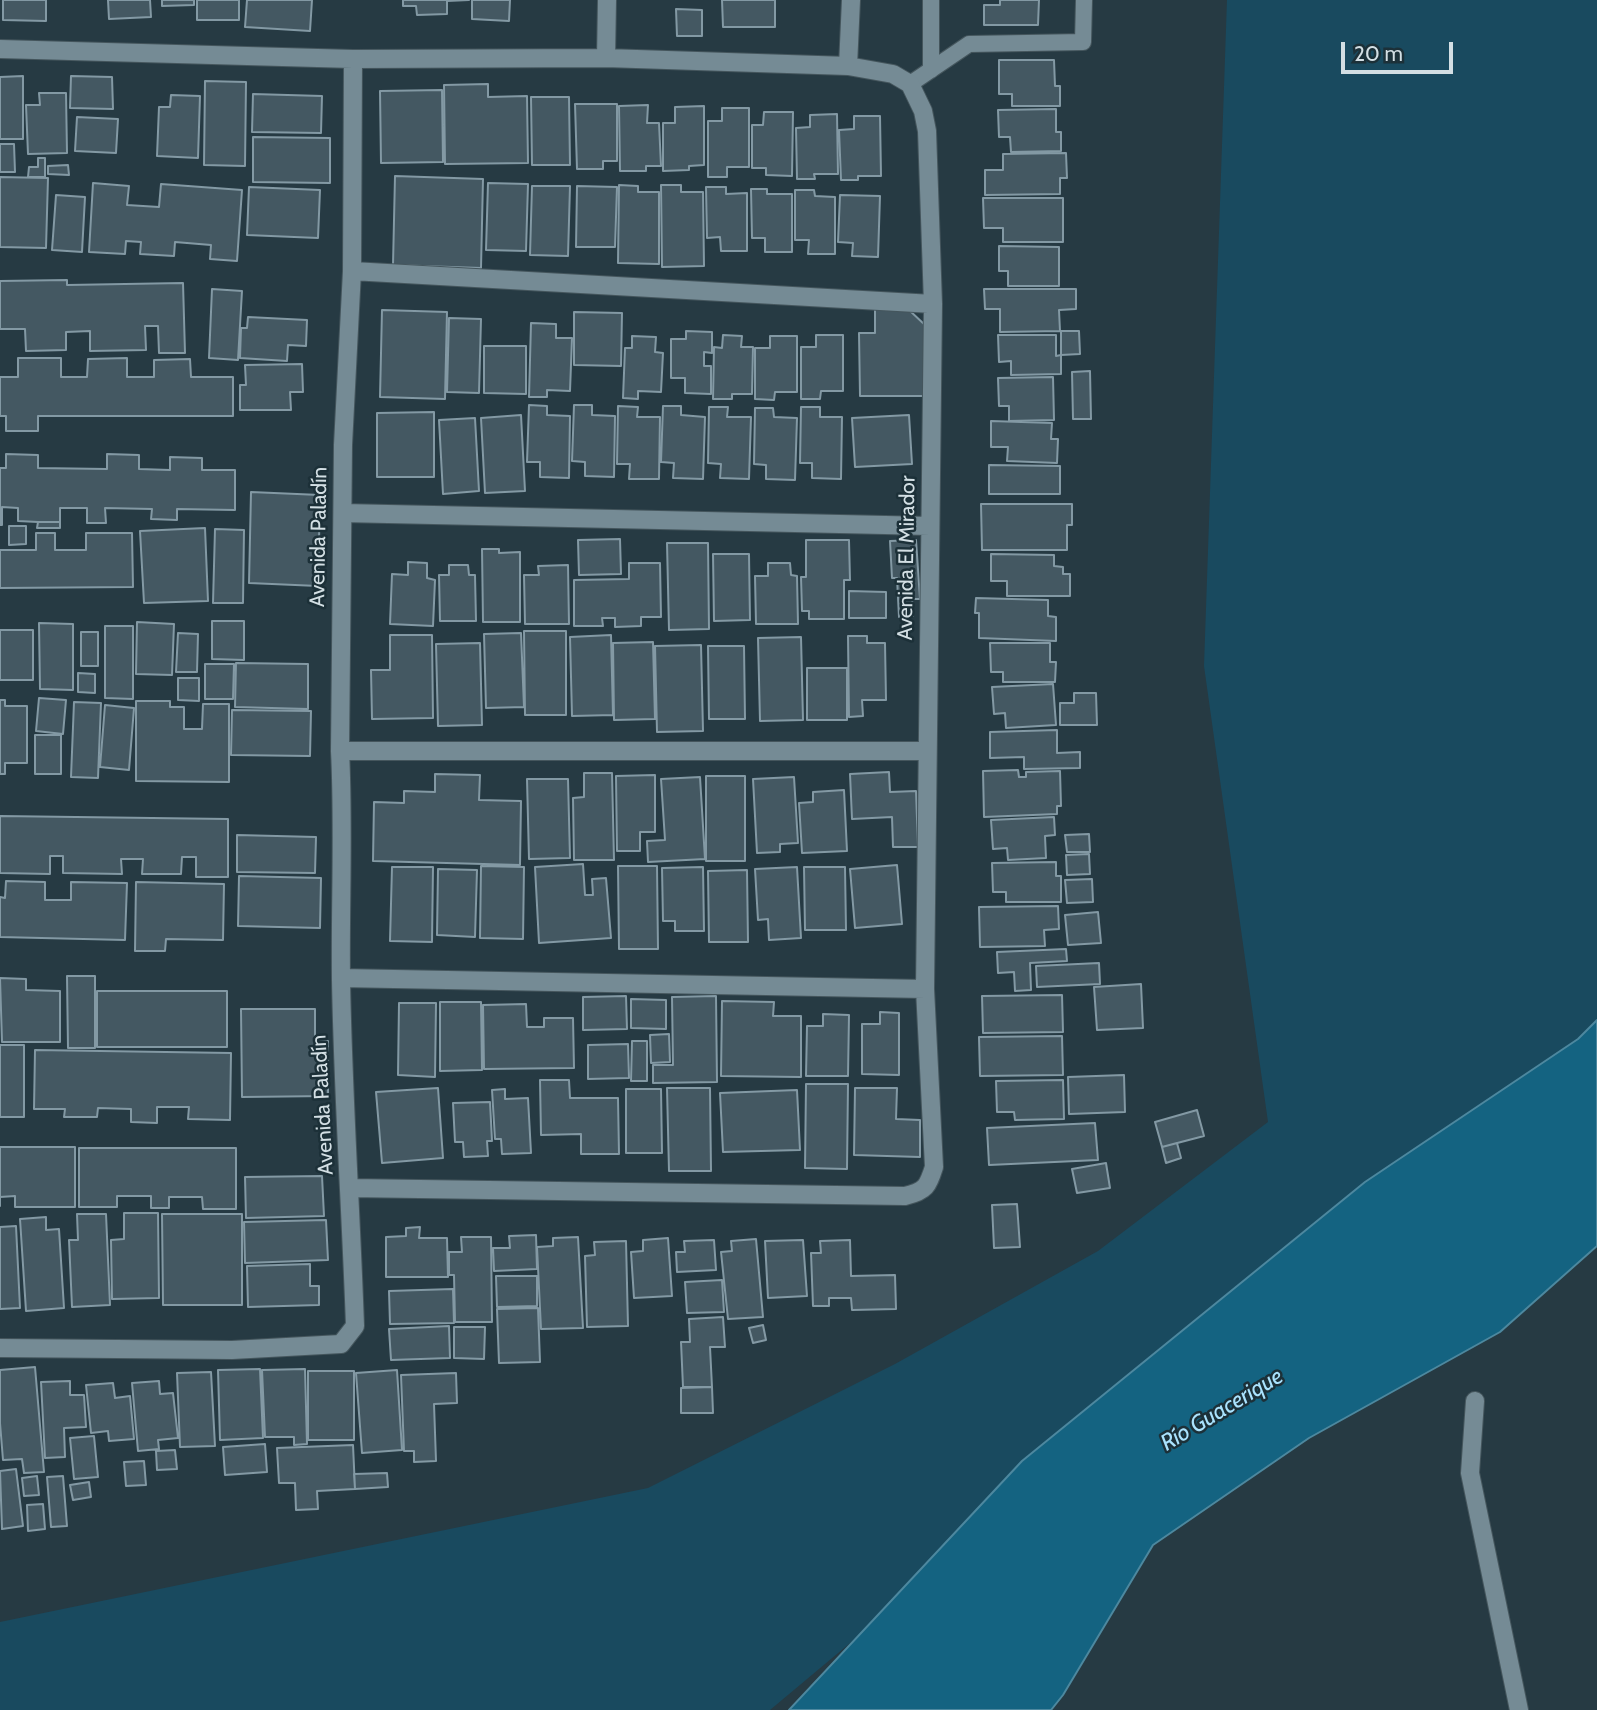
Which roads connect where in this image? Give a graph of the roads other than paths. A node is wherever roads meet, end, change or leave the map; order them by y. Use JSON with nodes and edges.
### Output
{"nodes":[{"id":1,"x":607,"y":0,"type":"edge"},
{"id":2,"x":851,"y":0,"type":"edge"},
{"id":3,"x":931,"y":0,"type":"edge"},
{"id":4,"x":1084,"y":0,"type":"edge"},
{"id":5,"x":0,"y":49,"type":"edge"},
{"id":6,"x":606,"y":58,"type":"junction"},
{"id":7,"x":353,"y":59,"type":"junction"},
{"id":8,"x":848,"y":66,"type":"junction"},
{"id":9,"x":931,"y":70,"type":"junction"},
{"id":10,"x":911,"y":83,"type":"junction"},
{"id":11,"x":352,"y":271,"type":"junction"},
{"id":12,"x":933,"y":304,"type":"junction"},
{"id":13,"x":343,"y":513,"type":"junction"},
{"id":14,"x":930,"y":526,"type":"junction"},
{"id":15,"x":341,"y":751,"type":"junction"},
{"id":16,"x":927,"y":751,"type":"junction"},
{"id":17,"x":341,"y":978,"type":"junction"},
{"id":18,"x":925,"y":989,"type":"junction"},
{"id":19,"x":350,"y":1188,"type":"junction"},
{"id":20,"x":0,"y":1348,"type":"edge"},
{"id":21,"x":1475,"y":1401,"type":"dead end"},
{"id":22,"x":1519,"y":1710,"type":"edge"}],
"edges":[{"from":1,"to":6,"type":"street"},
{"from":2,"to":8,"type":"street"},
{"from":3,"to":9,"type":"lane"},
{"from":4,"to":9,"type":"lane"},
{"from":5,"to":7,"type":"street"},
{"from":6,"to":7,"type":"street"},
{"from":6,"to":8,"type":"street"},
{"from":7,"to":11,"type":"street","name":"Avenida Paladín"},
{"from":8,"to":10,"type":"street"},
{"from":9,"to":10,"type":"lane"},
{"from":10,"to":12,"type":"street","name":"Avenida El Mirador"},
{"from":11,"to":12,"type":"street"},
{"from":11,"to":13,"type":"street","name":"Avenida Paladín"},
{"from":12,"to":14,"type":"street","name":"Avenida El Mirador"},
{"from":13,"to":14,"type":"street"},
{"from":13,"to":15,"type":"street","name":"Avenida Paladín"},
{"from":14,"to":16,"type":"street","name":"Avenida El Mirador"},
{"from":15,"to":16,"type":"street"},
{"from":15,"to":17,"type":"street","name":"Avenida Paladín"},
{"from":16,"to":18,"type":"street","name":"Avenida El Mirador"},
{"from":17,"to":18,"type":"street"},
{"from":17,"to":19,"type":"street","name":"Avenida Paladín"},
{"from":18,"to":19,"type":"street","name":"Avenida El Mirador"},
{"from":19,"to":20,"type":"street","name":"Avenida Paladín"},
{"from":21,"to":22,"type":"street"}]}
